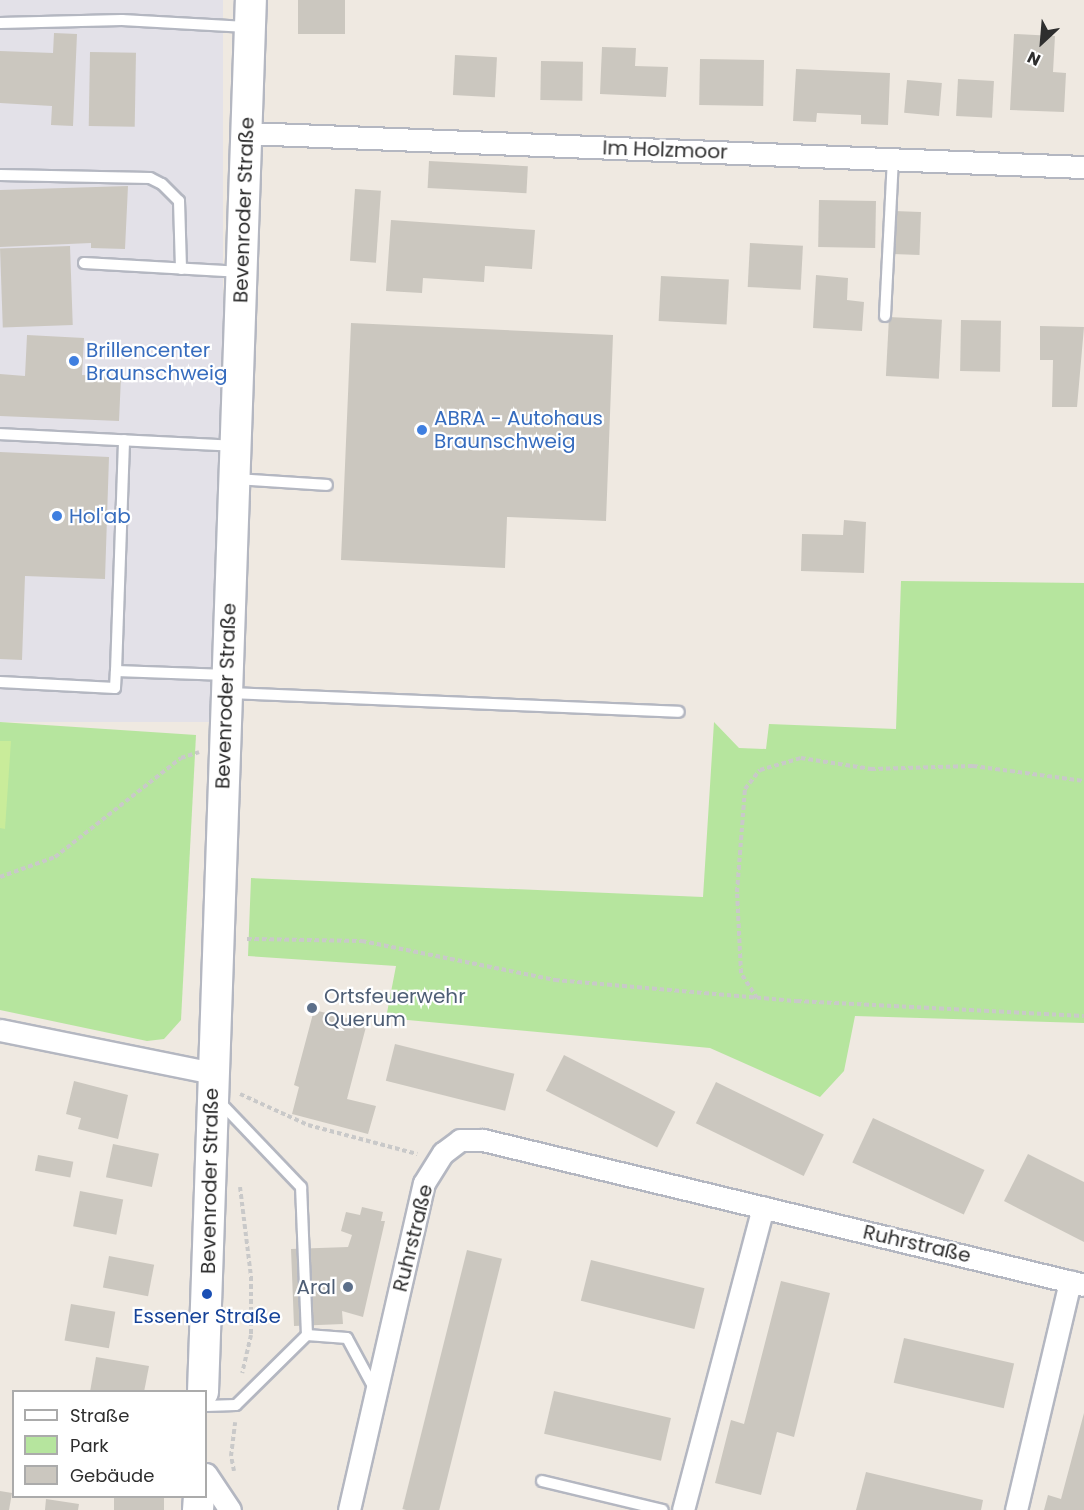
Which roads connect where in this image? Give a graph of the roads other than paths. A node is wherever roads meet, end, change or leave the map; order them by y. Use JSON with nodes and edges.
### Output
{"nodes":[{"id":1,"x":251,"y":13,"type":"edge"},
{"id":2,"x":0,"y":23,"type":"edge"},
{"id":3,"x":247,"y":133,"type":"junction"},
{"id":4,"x":893,"y":159,"type":"junction"},
{"id":5,"x":1084,"y":167,"type":"edge"},
{"id":6,"x":0,"y":175,"type":"edge"},
{"id":7,"x":84,"y":263,"type":"dead end"},
{"id":8,"x":181,"y":269,"type":"junction"},
{"id":9,"x":242,"y":273,"type":"junction"},
{"id":10,"x":885,"y":316,"type":"dead end"},
{"id":11,"x":0,"y":434,"type":"edge"},
{"id":12,"x":124,"y":440,"type":"junction"},
{"id":13,"x":235,"y":446,"type":"junction"},
{"id":14,"x":234,"y":478,"type":"junction"},
{"id":15,"x":327,"y":485,"type":"dead end"},
{"id":16,"x":116,"y":671,"type":"junction"},
{"id":17,"x":0,"y":682,"type":"edge"},
{"id":18,"x":227,"y":684,"type":"junction"},
{"id":19,"x":679,"y":712,"type":"dead end"},
{"id":20,"x":0,"y":1030,"type":"edge"},
{"id":21,"x":220,"y":1086,"type":"junction"},
{"id":22,"x":763,"y":1207,"type":"junction"},
{"id":23,"x":1077,"y":1283,"type":"edge"},
{"id":24,"x":307,"y":1335,"type":"junction"},
{"id":25,"x":203,"y":1390,"type":"edge"},
{"id":26,"x":376,"y":1393,"type":"junction"},
{"id":27,"x":207,"y":1406,"type":"edge"},
{"id":28,"x":207,"y":1475,"type":"edge"},
{"id":29,"x":542,"y":1481,"type":"dead end"},
{"id":30,"x":230,"y":1510,"type":"edge"},
{"id":31,"x":349,"y":1510,"type":"edge"},
{"id":32,"x":663,"y":1510,"type":"edge"},
{"id":33,"x":684,"y":1510,"type":"edge"},
{"id":34,"x":1017,"y":1510,"type":"edge"}],
"edges":[{"from":1,"to":2,"type":"lane"},
{"from":1,"to":3,"type":"main road","name":"Bevenroder Straße"},
{"from":3,"to":4,"type":"street","name":"Im Holzmoor"},
{"from":3,"to":9,"type":"main road","name":"Bevenroder Straße"},
{"from":4,"to":5,"type":"street","name":"Im Holzmoor"},
{"from":4,"to":10,"type":"lane"},
{"from":6,"to":8,"type":"lane"},
{"from":7,"to":8,"type":"lane"},
{"from":8,"to":9,"type":"lane"},
{"from":9,"to":13,"type":"main road","name":"Bevenroder Straße"},
{"from":11,"to":12,"type":"lane"},
{"from":12,"to":13,"type":"lane"},
{"from":12,"to":16,"type":"lane"},
{"from":13,"to":14,"type":"main road","name":"Bevenroder Straße"},
{"from":14,"to":15,"type":"lane"},
{"from":14,"to":18,"type":"main road","name":"Bevenroder Straße"},
{"from":16,"to":17,"type":"lane"},
{"from":16,"to":18,"type":"lane"},
{"from":18,"to":19,"type":"lane"},
{"from":18,"to":21,"type":"main road","name":"Bevenroder Straße"},
{"from":20,"to":21,"type":"street"},
{"from":21,"to":24,"type":"lane"},
{"from":21,"to":25,"type":"main road","name":"Bevenroder Straße"},
{"from":22,"to":23,"type":"street","name":"Ruhrstraße"},
{"from":22,"to":26,"type":"street","name":"Ruhrstraße"},
{"from":22,"to":33,"type":"street"},
{"from":23,"to":34,"type":"street","name":"Ruhrstraße"},
{"from":24,"to":26,"type":"lane"},
{"from":24,"to":27,"type":"lane"},
{"from":26,"to":31,"type":"street","name":"Ruhrstraße"},
{"from":28,"to":30,"type":"street"},
{"from":29,"to":32,"type":"lane"}]}
